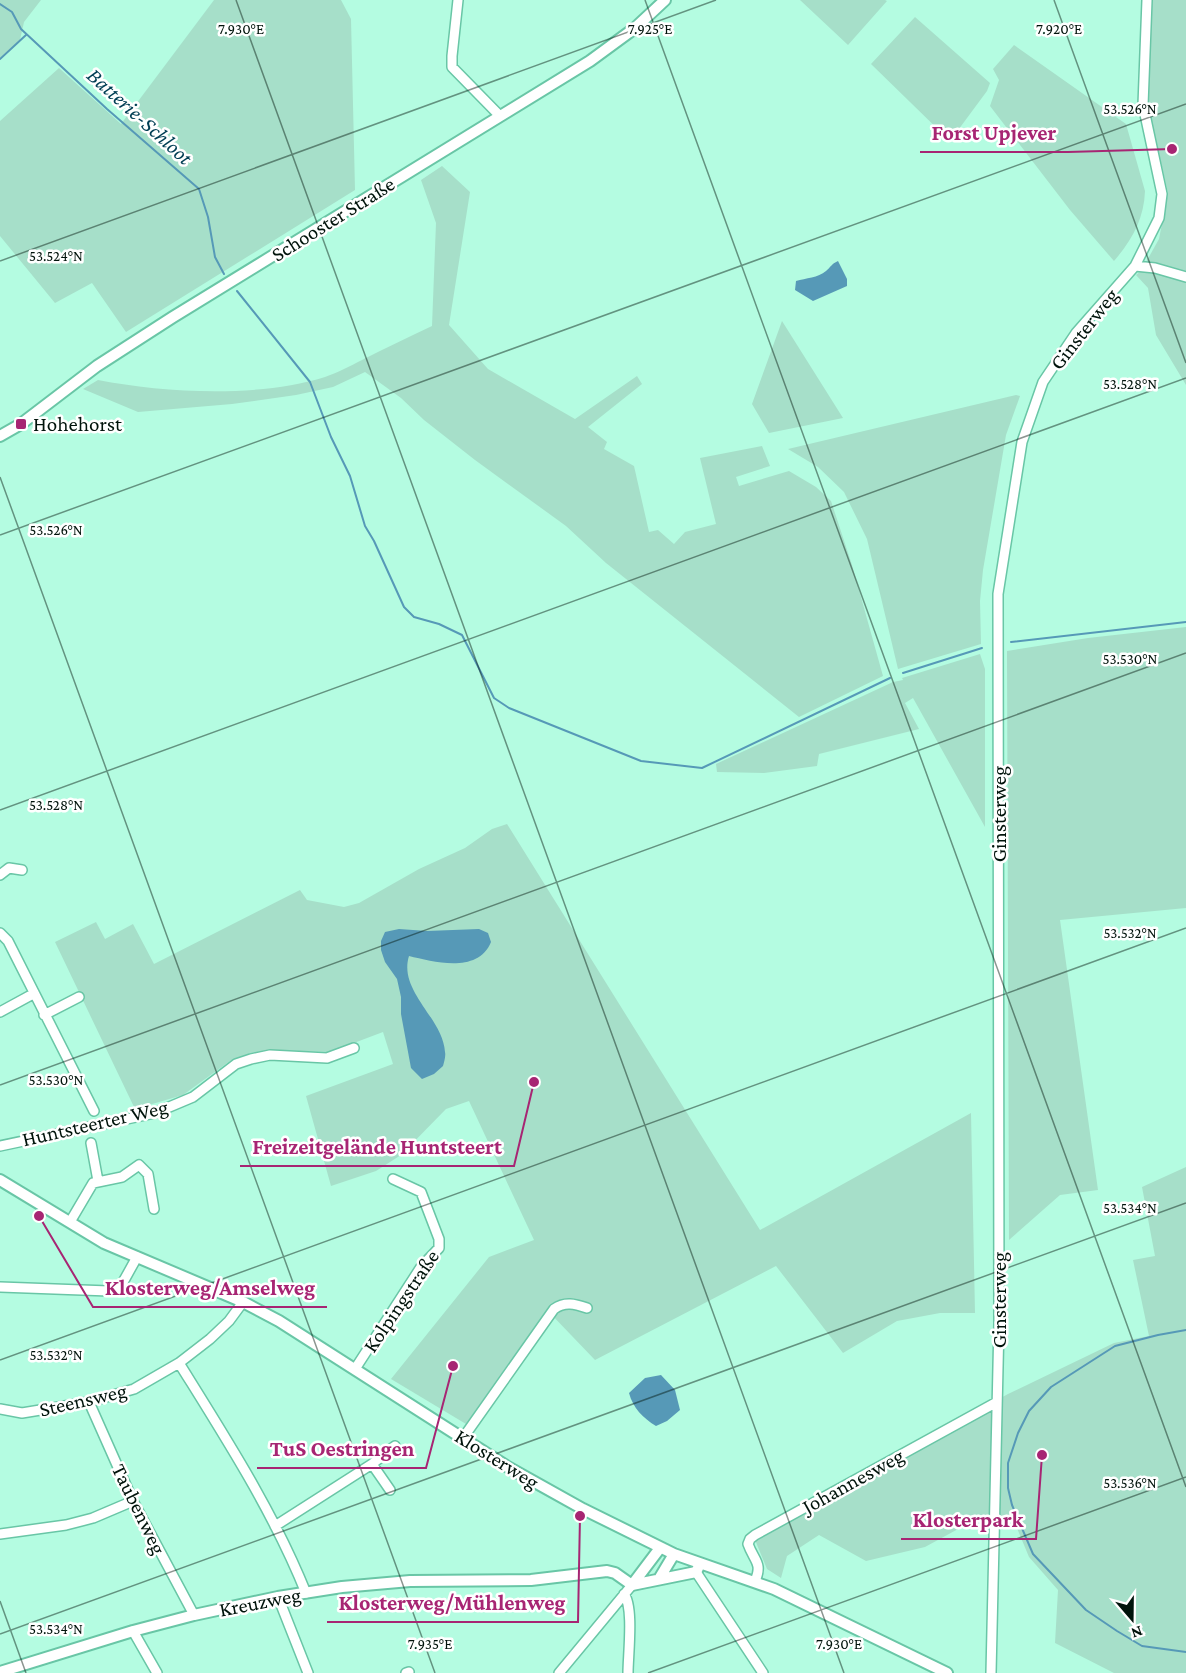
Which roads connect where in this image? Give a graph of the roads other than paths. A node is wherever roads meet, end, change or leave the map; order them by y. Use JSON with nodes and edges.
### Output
{"nodes":[{"id":1,"x":458,"y":0,"type":"edge"},
{"id":2,"x":665,"y":0,"type":"edge"},
{"id":3,"x":1147,"y":0,"type":"edge"},
{"id":4,"x":500,"y":116,"type":"junction"},
{"id":5,"x":1135,"y":266,"type":"junction"},
{"id":6,"x":1186,"y":277,"type":"edge"},
{"id":7,"x":0,"y":435,"type":"edge"},
{"id":8,"x":22,"y":870,"type":"dead end"},
{"id":9,"x":0,"y":875,"type":"edge"},
{"id":10,"x":0,"y":933,"type":"edge"},
{"id":11,"x":33,"y":994,"type":"junction"},
{"id":12,"x":79,"y":997,"type":"dead end"},
{"id":13,"x":0,"y":1012,"type":"edge"},
{"id":14,"x":44,"y":1015,"type":"junction"},
{"id":15,"x":354,"y":1048,"type":"dead end"},
{"id":16,"x":94,"y":1111,"type":"dead end"},
{"id":17,"x":91,"y":1143,"type":"dead end"},
{"id":18,"x":0,"y":1146,"type":"edge"},
{"id":19,"x":393,"y":1179,"type":"dead end"},
{"id":20,"x":0,"y":1180,"type":"edge"},
{"id":21,"x":98,"y":1181,"type":"junction"},
{"id":22,"x":154,"y":1209,"type":"dead end"},
{"id":23,"x":70,"y":1222,"type":"junction"},
{"id":24,"x":137,"y":1257,"type":"junction"},
{"id":25,"x":0,"y":1287,"type":"edge"},
{"id":26,"x":243,"y":1302,"type":"junction"},
{"id":27,"x":587,"y":1308,"type":"dead end"},
{"id":28,"x":179,"y":1363,"type":"junction"},
{"id":29,"x":355,"y":1369,"type":"junction"},
{"id":30,"x":89,"y":1402,"type":"junction"},
{"id":31,"x":997,"y":1402,"type":"junction"},
{"id":32,"x":0,"y":1409,"type":"edge"},
{"id":33,"x":463,"y":1438,"type":"junction"},
{"id":34,"x":395,"y":1446,"type":"dead end"},
{"id":35,"x":372,"y":1464,"type":"junction"},
{"id":36,"x":390,"y":1490,"type":"dead end"},
{"id":37,"x":133,"y":1501,"type":"junction"},
{"id":38,"x":275,"y":1526,"type":"junction"},
{"id":39,"x":0,"y":1534,"type":"edge"},
{"id":40,"x":660,"y":1548,"type":"junction"},
{"id":41,"x":674,"y":1554,"type":"junction"},
{"id":42,"x":698,"y":1568,"type":"junction"},
{"id":43,"x":659,"y":1579,"type":"junction"},
{"id":44,"x":755,"y":1581,"type":"junction"},
{"id":45,"x":632,"y":1585,"type":"junction"},
{"id":46,"x":306,"y":1593,"type":"junction"},
{"id":47,"x":624,"y":1594,"type":"junction"},
{"id":48,"x":278,"y":1597,"type":"junction"},
{"id":49,"x":194,"y":1615,"type":"junction"},
{"id":50,"x":133,"y":1631,"type":"junction"},
{"id":51,"x":21,"y":1670,"type":"edge"},
{"id":52,"x":0,"y":1672,"type":"edge"},
{"id":53,"x":157,"y":1673,"type":"edge"},
{"id":54,"x":308,"y":1673,"type":"edge"},
{"id":55,"x":559,"y":1673,"type":"edge"},
{"id":56,"x":628,"y":1673,"type":"edge"},
{"id":57,"x":763,"y":1673,"type":"edge"},
{"id":58,"x":947,"y":1673,"type":"edge"},
{"id":59,"x":991,"y":1673,"type":"edge"}],
"edges":[{"from":1,"to":4,"type":"street"},
{"from":2,"to":4,"type":"street","name":"Schooster Straße"},
{"from":3,"to":5,"type":"street","name":"Ginsterweg"},
{"from":4,"to":7,"type":"street","name":"Schooster Straße"},
{"from":5,"to":6,"type":"street"},
{"from":5,"to":31,"type":"street","name":"Ginsterweg"},
{"from":8,"to":9,"type":"street"},
{"from":10,"to":11,"type":"street"},
{"from":11,"to":13,"type":"street"},
{"from":11,"to":14,"type":"street"},
{"from":12,"to":14,"type":"street"},
{"from":14,"to":16,"type":"street"},
{"from":15,"to":18,"type":"street","name":"Huntsteerter Weg"},
{"from":17,"to":21,"type":"street"},
{"from":19,"to":29,"type":"street","name":"Kolpingstraße"},
{"from":20,"to":23,"type":"street","name":"Klosterweg"},
{"from":21,"to":22,"type":"street"},
{"from":21,"to":23,"type":"street"},
{"from":23,"to":24,"type":"street","name":"Klosterweg"},
{"from":24,"to":25,"type":"street"},
{"from":24,"to":26,"type":"street","name":"Klosterweg"},
{"from":26,"to":28,"type":"street","name":"Steensweg"},
{"from":26,"to":29,"type":"street","name":"Klosterweg"},
{"from":27,"to":33,"type":"street"},
{"from":28,"to":30,"type":"street","name":"Steensweg"},
{"from":28,"to":38,"type":"street"},
{"from":29,"to":33,"type":"street","name":"Klosterweg"},
{"from":30,"to":32,"type":"street","name":"Steensweg"},
{"from":30,"to":37,"type":"street","name":"Taubenweg"},
{"from":31,"to":44,"type":"street","name":"Johannesweg"},
{"from":31,"to":59,"type":"street","name":"Ginsterweg"},
{"from":33,"to":40,"type":"street","name":"Klosterweg"},
{"from":34,"to":35,"type":"street"},
{"from":35,"to":36,"type":"street"},
{"from":35,"to":38,"type":"street"},
{"from":37,"to":39,"type":"street"},
{"from":37,"to":49,"type":"street","name":"Taubenweg"},
{"from":38,"to":46,"type":"street"},
{"from":40,"to":41,"type":"street","name":"Klosterweg"},
{"from":40,"to":45,"type":"street"},
{"from":41,"to":42,"type":"street","name":"Klosterweg"},
{"from":41,"to":43,"type":"street"},
{"from":42,"to":43,"type":"street"},
{"from":42,"to":44,"type":"street","name":"Klosterweg"},
{"from":42,"to":57,"type":"street"},
{"from":43,"to":45,"type":"street"},
{"from":44,"to":58,"type":"street","name":"Klosterweg"},
{"from":45,"to":46,"type":"street","name":"Kreuzweg"},
{"from":45,"to":47,"type":"street"},
{"from":46,"to":48,"type":"street","name":"Kreuzweg"},
{"from":47,"to":55,"type":"street"},
{"from":47,"to":56,"type":"street"},
{"from":48,"to":49,"type":"street","name":"Kreuzweg"},
{"from":48,"to":54,"type":"street"},
{"from":49,"to":50,"type":"street","name":"Kreuzweg"},
{"from":50,"to":51,"type":"street","name":"Kreuzweg"},
{"from":50,"to":53,"type":"street"},
{"from":51,"to":52,"type":"street","name":"Kreuzweg"}]}
